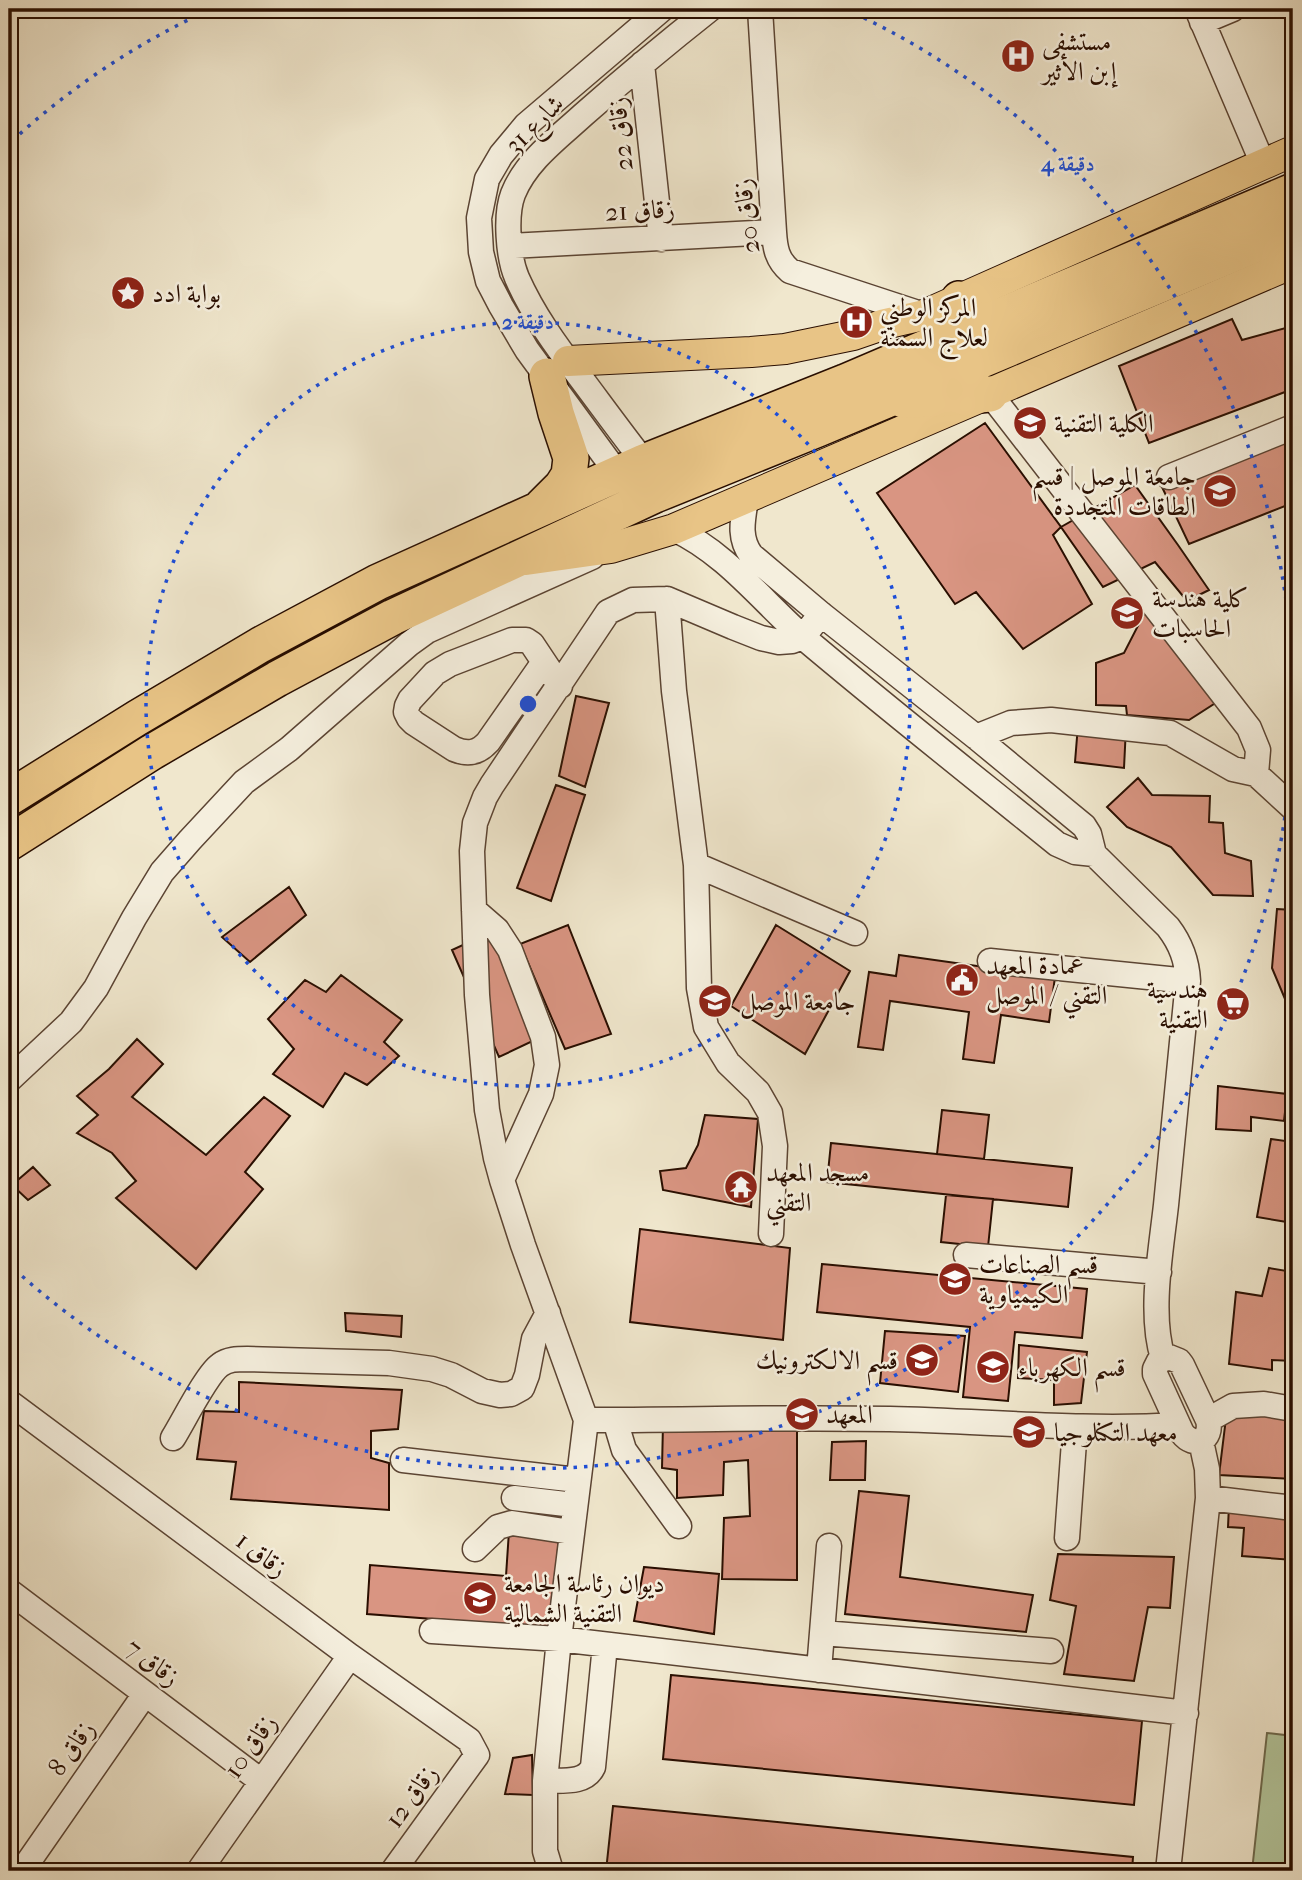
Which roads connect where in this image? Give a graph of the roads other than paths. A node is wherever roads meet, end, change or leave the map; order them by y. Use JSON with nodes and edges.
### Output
{"nodes":[{"id":1,"x":662,"y":9,"type":"edge"},
{"id":2,"x":710,"y":9,"type":"edge"},
{"id":3,"x":760,"y":9,"type":"edge"},
{"id":4,"x":1233,"y":9,"type":"edge"},
{"id":5,"x":1199,"y":15,"type":"edge"},
{"id":6,"x":642,"y":64,"type":"junction"},
{"id":7,"x":588,"y":72,"type":"junction"},
{"id":8,"x":608,"y":93,"type":"junction"},
{"id":9,"x":1293,"y":151,"type":"edge"},
{"id":10,"x":1263,"y":164,"type":"junction"},
{"id":11,"x":487,"y":179,"type":"junction"},
{"id":12,"x":1293,"y":191,"type":"edge"},
{"id":13,"x":513,"y":194,"type":"junction"},
{"id":14,"x":1293,"y":229,"type":"edge"},
{"id":15,"x":774,"y":232,"type":"junction"},
{"id":16,"x":661,"y":239,"type":"junction"},
{"id":17,"x":510,"y":246,"type":"junction"},
{"id":18,"x":1293,"y":263,"type":"edge"},
{"id":19,"x":967,"y":314,"type":"junction"},
{"id":20,"x":925,"y":315,"type":"junction"},
{"id":21,"x":547,"y":362,"type":"junction"},
{"id":22,"x":990,"y":394,"type":"junction"},
{"id":23,"x":885,"y":399,"type":"junction"},
{"id":24,"x":1293,"y":427,"type":"edge"},
{"id":25,"x":630,"y":468,"type":"junction"},
{"id":26,"x":1169,"y":477,"type":"dead end"},
{"id":27,"x":746,"y":499,"type":"junction"},
{"id":28,"x":541,"y":507,"type":"junction"},
{"id":29,"x":674,"y":529,"type":"junction"},
{"id":30,"x":742,"y":539,"type":"junction"},
{"id":31,"x":611,"y":548,"type":"junction"},
{"id":32,"x":720,"y":559,"type":"junction"},
{"id":33,"x":516,"y":560,"type":"junction"},
{"id":34,"x":667,"y":599,"type":"junction"},
{"id":35,"x":821,"y":614,"type":"junction"},
{"id":36,"x":803,"y":637,"type":"junction"},
{"id":37,"x":544,"y":662,"type":"junction"},
{"id":38,"x":560,"y":686,"type":"junction"},
{"id":39,"x":976,"y":737,"type":"junction"},
{"id":40,"x":1256,"y":774,"type":"junction"},
{"id":41,"x":9,"y":798,"type":"edge"},
{"id":42,"x":1293,"y":808,"type":"edge"},
{"id":43,"x":9,"y":843,"type":"edge"},
{"id":44,"x":1094,"y":854,"type":"junction"},
{"id":45,"x":696,"y":865,"type":"junction"},
{"id":46,"x":474,"y":910,"type":"junction"},
{"id":47,"x":855,"y":933,"type":"dead end"},
{"id":48,"x":990,"y":961,"type":"dead end"},
{"id":49,"x":1188,"y":981,"type":"junction"},
{"id":50,"x":9,"y":1080,"type":"edge"},
{"id":51,"x":502,"y":1180,"type":"junction"},
{"id":52,"x":771,"y":1234,"type":"dead end"},
{"id":53,"x":966,"y":1255,"type":"dead end"},
{"id":54,"x":1159,"y":1272,"type":"junction"},
{"id":55,"x":548,"y":1313,"type":"junction"},
{"id":56,"x":1163,"y":1358,"type":"junction"},
{"id":57,"x":9,"y":1402,"type":"edge"},
{"id":58,"x":1293,"y":1409,"type":"edge"},
{"id":59,"x":586,"y":1420,"type":"junction"},
{"id":60,"x":615,"y":1420,"type":"junction"},
{"id":61,"x":1178,"y":1425,"type":"junction"},
{"id":62,"x":1075,"y":1428,"type":"junction"},
{"id":63,"x":1204,"y":1430,"type":"junction"},
{"id":64,"x":173,"y":1438,"type":"dead end"},
{"id":65,"x":403,"y":1460,"type":"dead end"},
{"id":66,"x":577,"y":1480,"type":"junction"},
{"id":67,"x":514,"y":1498,"type":"dead end"},
{"id":68,"x":1208,"y":1498,"type":"junction"},
{"id":69,"x":574,"y":1505,"type":"junction"},
{"id":70,"x":1286,"y":1507,"type":"dead end"},
{"id":71,"x":679,"y":1526,"type":"dead end"},
{"id":72,"x":571,"y":1532,"type":"junction"},
{"id":73,"x":1067,"y":1538,"type":"dead end"},
{"id":74,"x":828,"y":1546,"type":"dead end"},
{"id":75,"x":475,"y":1549,"type":"dead end"},
{"id":76,"x":9,"y":1591,"type":"edge"},
{"id":77,"x":432,"y":1631,"type":"dead end"},
{"id":78,"x":822,"y":1633,"type":"junction"},
{"id":79,"x":559,"y":1639,"type":"junction"},
{"id":80,"x":605,"y":1645,"type":"junction"},
{"id":81,"x":1051,"y":1651,"type":"dead end"},
{"id":82,"x":350,"y":1656,"type":"junction"},
{"id":83,"x":819,"y":1670,"type":"junction"},
{"id":84,"x":145,"y":1694,"type":"junction"},
{"id":85,"x":1186,"y":1713,"type":"junction"},
{"id":86,"x":477,"y":1755,"type":"joint"},
{"id":87,"x":545,"y":1780,"type":"junction"},
{"id":88,"x":261,"y":1781,"type":"junction"},
{"id":89,"x":22,"y":1871,"type":"edge"},
{"id":90,"x":199,"y":1871,"type":"edge"},
{"id":91,"x":393,"y":1871,"type":"edge"},
{"id":92,"x":551,"y":1871,"type":"edge"},
{"id":93,"x":1168,"y":1871,"type":"edge"}],
"edges":[{"from":1,"to":7,"type":"street","name":"شارع 31"},
{"from":2,"to":6,"type":"street","name":"شارع 31"},
{"from":3,"to":15,"type":"street","name":"زقاق 20"},
{"from":4,"to":5,"type":"street"},
{"from":5,"to":10,"type":"street"},
{"from":6,"to":8,"type":"street","name":"شارع 31"},
{"from":6,"to":16,"type":"street","name":"زقاق 22"},
{"from":7,"to":8,"type":"street"},
{"from":7,"to":11,"type":"street","name":"شارع 31"},
{"from":8,"to":13,"type":"street","name":"شارع 31"},
{"from":9,"to":10,"type":"main road"},
{"from":10,"to":19,"type":"main road"},
{"from":11,"to":13,"type":"street"},
{"from":11,"to":21,"type":"street","name":"شارع 31"},
{"from":12,"to":19,"type":"highway"},
{"from":13,"to":17,"type":"street","name":"شارع 31"},
{"from":14,"to":23,"type":"highway"},
{"from":15,"to":16,"type":"street","name":"زقاق 21"},
{"from":15,"to":20,"type":"street","name":"زقاق 20"},
{"from":16,"to":17,"type":"street","name":"زقاق 21"},
{"from":17,"to":21,"type":"street","name":"شارع 31"},
{"from":18,"to":22,"type":"main road"},
{"from":19,"to":20,"type":"main road"},
{"from":19,"to":25,"type":"highway"},
{"from":20,"to":21,"type":"main road"},
{"from":21,"to":25,"type":"street","name":"شارع 31"},
{"from":21,"to":28,"type":"highway"},
{"from":22,"to":23,"type":"highway"},
{"from":22,"to":27,"type":"main road"},
{"from":22,"to":40,"type":"street"},
{"from":23,"to":33,"type":"highway"},
{"from":24,"to":26,"type":"street"},
{"from":25,"to":28,"type":"highway"},
{"from":27,"to":29,"type":"main road"},
{"from":27,"to":30,"type":"street"},
{"from":28,"to":41,"type":"highway"},
{"from":29,"to":31,"type":"main road"},
{"from":29,"to":32,"type":"street"},
{"from":30,"to":32,"type":"street"},
{"from":30,"to":35,"type":"street"},
{"from":31,"to":33,"type":"main road"},
{"from":31,"to":50,"type":"street"},
{"from":32,"to":36,"type":"street"},
{"from":33,"to":43,"type":"highway"},
{"from":34,"to":36,"type":"street"},
{"from":34,"to":38,"type":"street"},
{"from":34,"to":45,"type":"street"},
{"from":35,"to":36,"type":"street"},
{"from":35,"to":39,"type":"street"},
{"from":36,"to":44,"type":"street"},
{"from":37,"to":37,"type":"street"},
{"from":37,"to":38,"type":"street"},
{"from":38,"to":46,"type":"street"},
{"from":39,"to":40,"type":"street"},
{"from":39,"to":44,"type":"street"},
{"from":40,"to":42,"type":"street"},
{"from":44,"to":49,"type":"street"},
{"from":45,"to":47,"type":"street"},
{"from":45,"to":52,"type":"street"},
{"from":46,"to":51,"type":"street"},
{"from":46,"to":51,"type":"street"},
{"from":48,"to":49,"type":"street"},
{"from":49,"to":54,"type":"street"},
{"from":51,"to":55,"type":"street"},
{"from":53,"to":54,"type":"street"},
{"from":54,"to":56,"type":"street"},
{"from":55,"to":59,"type":"street"},
{"from":55,"to":64,"type":"street"},
{"from":56,"to":61,"type":"street"},
{"from":56,"to":63,"type":"street"},
{"from":57,"to":82,"type":"street","name":"زقاق 1"},
{"from":58,"to":63,"type":"street"},
{"from":59,"to":60,"type":"street"},
{"from":59,"to":66,"type":"street"},
{"from":60,"to":62,"type":"street"},
{"from":60,"to":71,"type":"street"},
{"from":61,"to":62,"type":"street"},
{"from":61,"to":63,"type":"street"},
{"from":62,"to":73,"type":"street"},
{"from":63,"to":68,"type":"street"},
{"from":65,"to":66,"type":"street"},
{"from":66,"to":69,"type":"street"},
{"from":67,"to":69,"type":"street"},
{"from":68,"to":70,"type":"street"},
{"from":68,"to":85,"type":"street"},
{"from":69,"to":72,"type":"street"},
{"from":72,"to":75,"type":"street"},
{"from":72,"to":79,"type":"street"},
{"from":74,"to":78,"type":"street"},
{"from":76,"to":84,"type":"street","name":"زقاق 7"},
{"from":77,"to":79,"type":"street"},
{"from":78,"to":81,"type":"street"},
{"from":78,"to":83,"type":"street"},
{"from":79,"to":80,"type":"street"},
{"from":79,"to":87,"type":"street"},
{"from":80,"to":83,"type":"street"},
{"from":80,"to":87,"type":"street"},
{"from":82,"to":86,"type":"street","name":"زقاق 1"},
{"from":82,"to":88,"type":"street","name":"زقاق 10"},
{"from":83,"to":85,"type":"street"},
{"from":84,"to":88,"type":"street","name":"زقاق 7"},
{"from":84,"to":89,"type":"street","name":"زقاق 8"},
{"from":85,"to":93,"type":"street"},
{"from":86,"to":91,"type":"street","name":"زقاق 12"},
{"from":87,"to":92,"type":"street"},
{"from":88,"to":90,"type":"street","name":"زقاق 10"}]}
